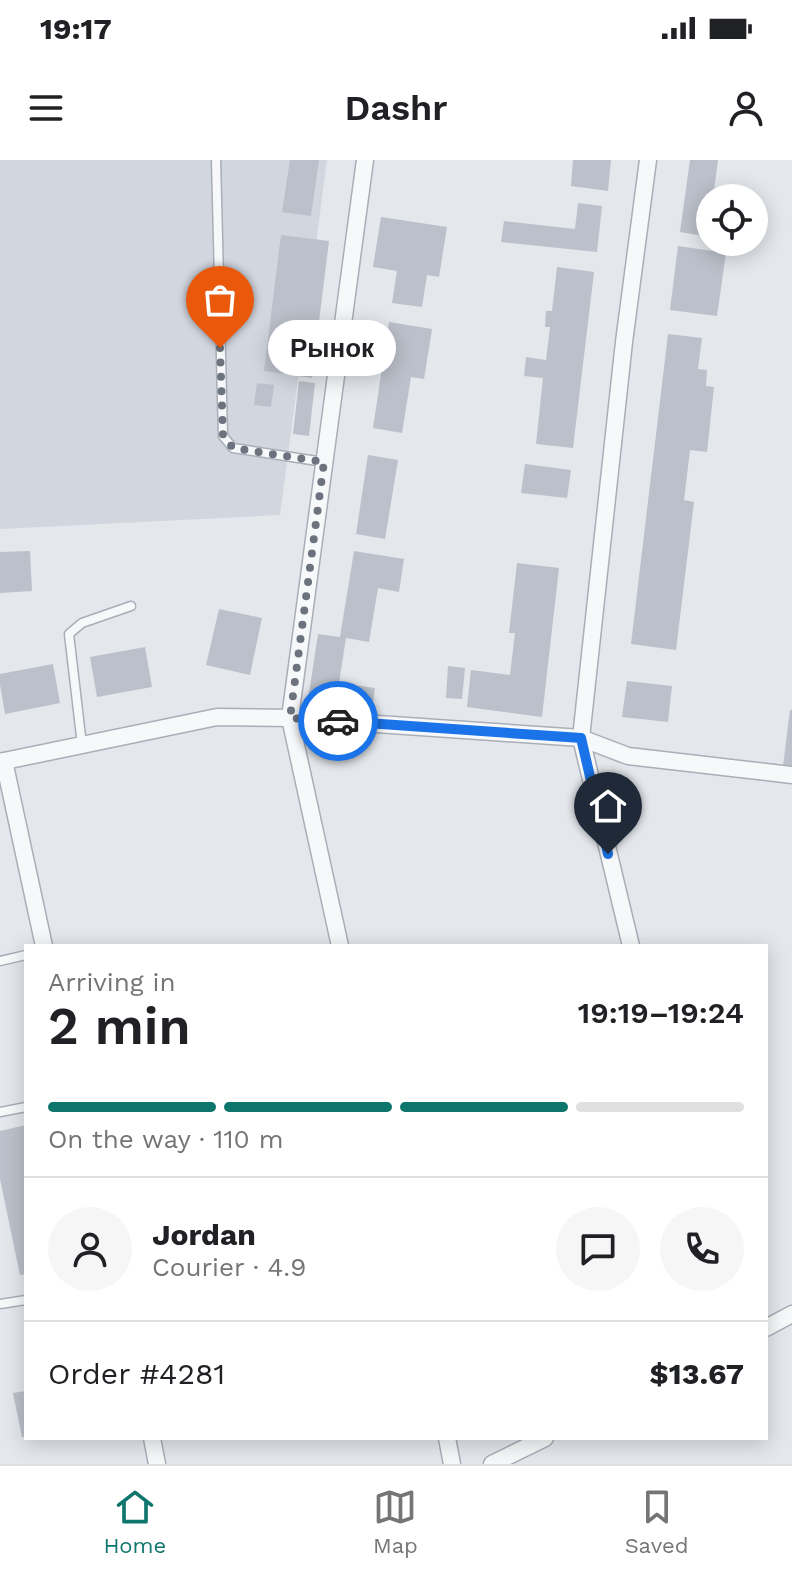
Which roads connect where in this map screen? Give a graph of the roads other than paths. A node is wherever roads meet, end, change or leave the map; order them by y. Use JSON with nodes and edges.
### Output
{"nodes":[{"id":1,"x":216,"y":160,"type":"edge"},
{"id":2,"x":365,"y":160,"type":"edge"},
{"id":3,"x":648,"y":160,"type":"edge"},
{"id":4,"x":324,"y":462,"type":"junction"},
{"id":5,"x":131,"y":606,"type":"dead end"},
{"id":6,"x":290,"y":718,"type":"junction"},
{"id":7,"x":581,"y":738,"type":"junction"},
{"id":8,"x":82,"y":745,"type":"junction"},
{"id":9,"x":2,"y":762,"type":"edge"},
{"id":10,"x":792,"y":775,"type":"edge"},
{"id":11,"x":44,"y":944,"type":"edge"},
{"id":12,"x":340,"y":944,"type":"edge"},
{"id":13,"x":631,"y":944,"type":"edge"},
{"id":14,"x":24,"y":955,"type":"edge"},
{"id":15,"x":0,"y":961,"type":"edge"},
{"id":16,"x":24,"y":1107,"type":"edge"},
{"id":17,"x":0,"y":1112,"type":"edge"},
{"id":18,"x":24,"y":1300,"type":"edge"},
{"id":19,"x":0,"y":1304,"type":"edge"},
{"id":20,"x":792,"y":1314,"type":"edge"},
{"id":21,"x":768,"y":1327,"type":"edge"},
{"id":22,"x":152,"y":1440,"type":"edge"},
{"id":23,"x":447,"y":1440,"type":"edge"},
{"id":24,"x":541,"y":1440,"type":"edge"},
{"id":25,"x":157,"y":1464,"type":"edge"},
{"id":26,"x":452,"y":1464,"type":"edge"},
{"id":27,"x":492,"y":1464,"type":"edge"}],
"edges":[{"from":1,"to":4,"type":"lane"},
{"from":2,"to":4,"type":"street"},
{"from":3,"to":7,"type":"street"},
{"from":4,"to":6,"type":"street"},
{"from":5,"to":8,"type":"lane"},
{"from":6,"to":7,"type":"street"},
{"from":6,"to":8,"type":"street"},
{"from":6,"to":12,"type":"street"},
{"from":7,"to":10,"type":"street"},
{"from":7,"to":13,"type":"street"},
{"from":8,"to":9,"type":"street"},
{"from":9,"to":11,"type":"street"},
{"from":14,"to":15,"type":"lane"},
{"from":16,"to":17,"type":"lane"},
{"from":18,"to":19,"type":"lane"},
{"from":20,"to":21,"type":"street"},
{"from":22,"to":25,"type":"street"},
{"from":23,"to":26,"type":"street"},
{"from":24,"to":27,"type":"street"}]}
